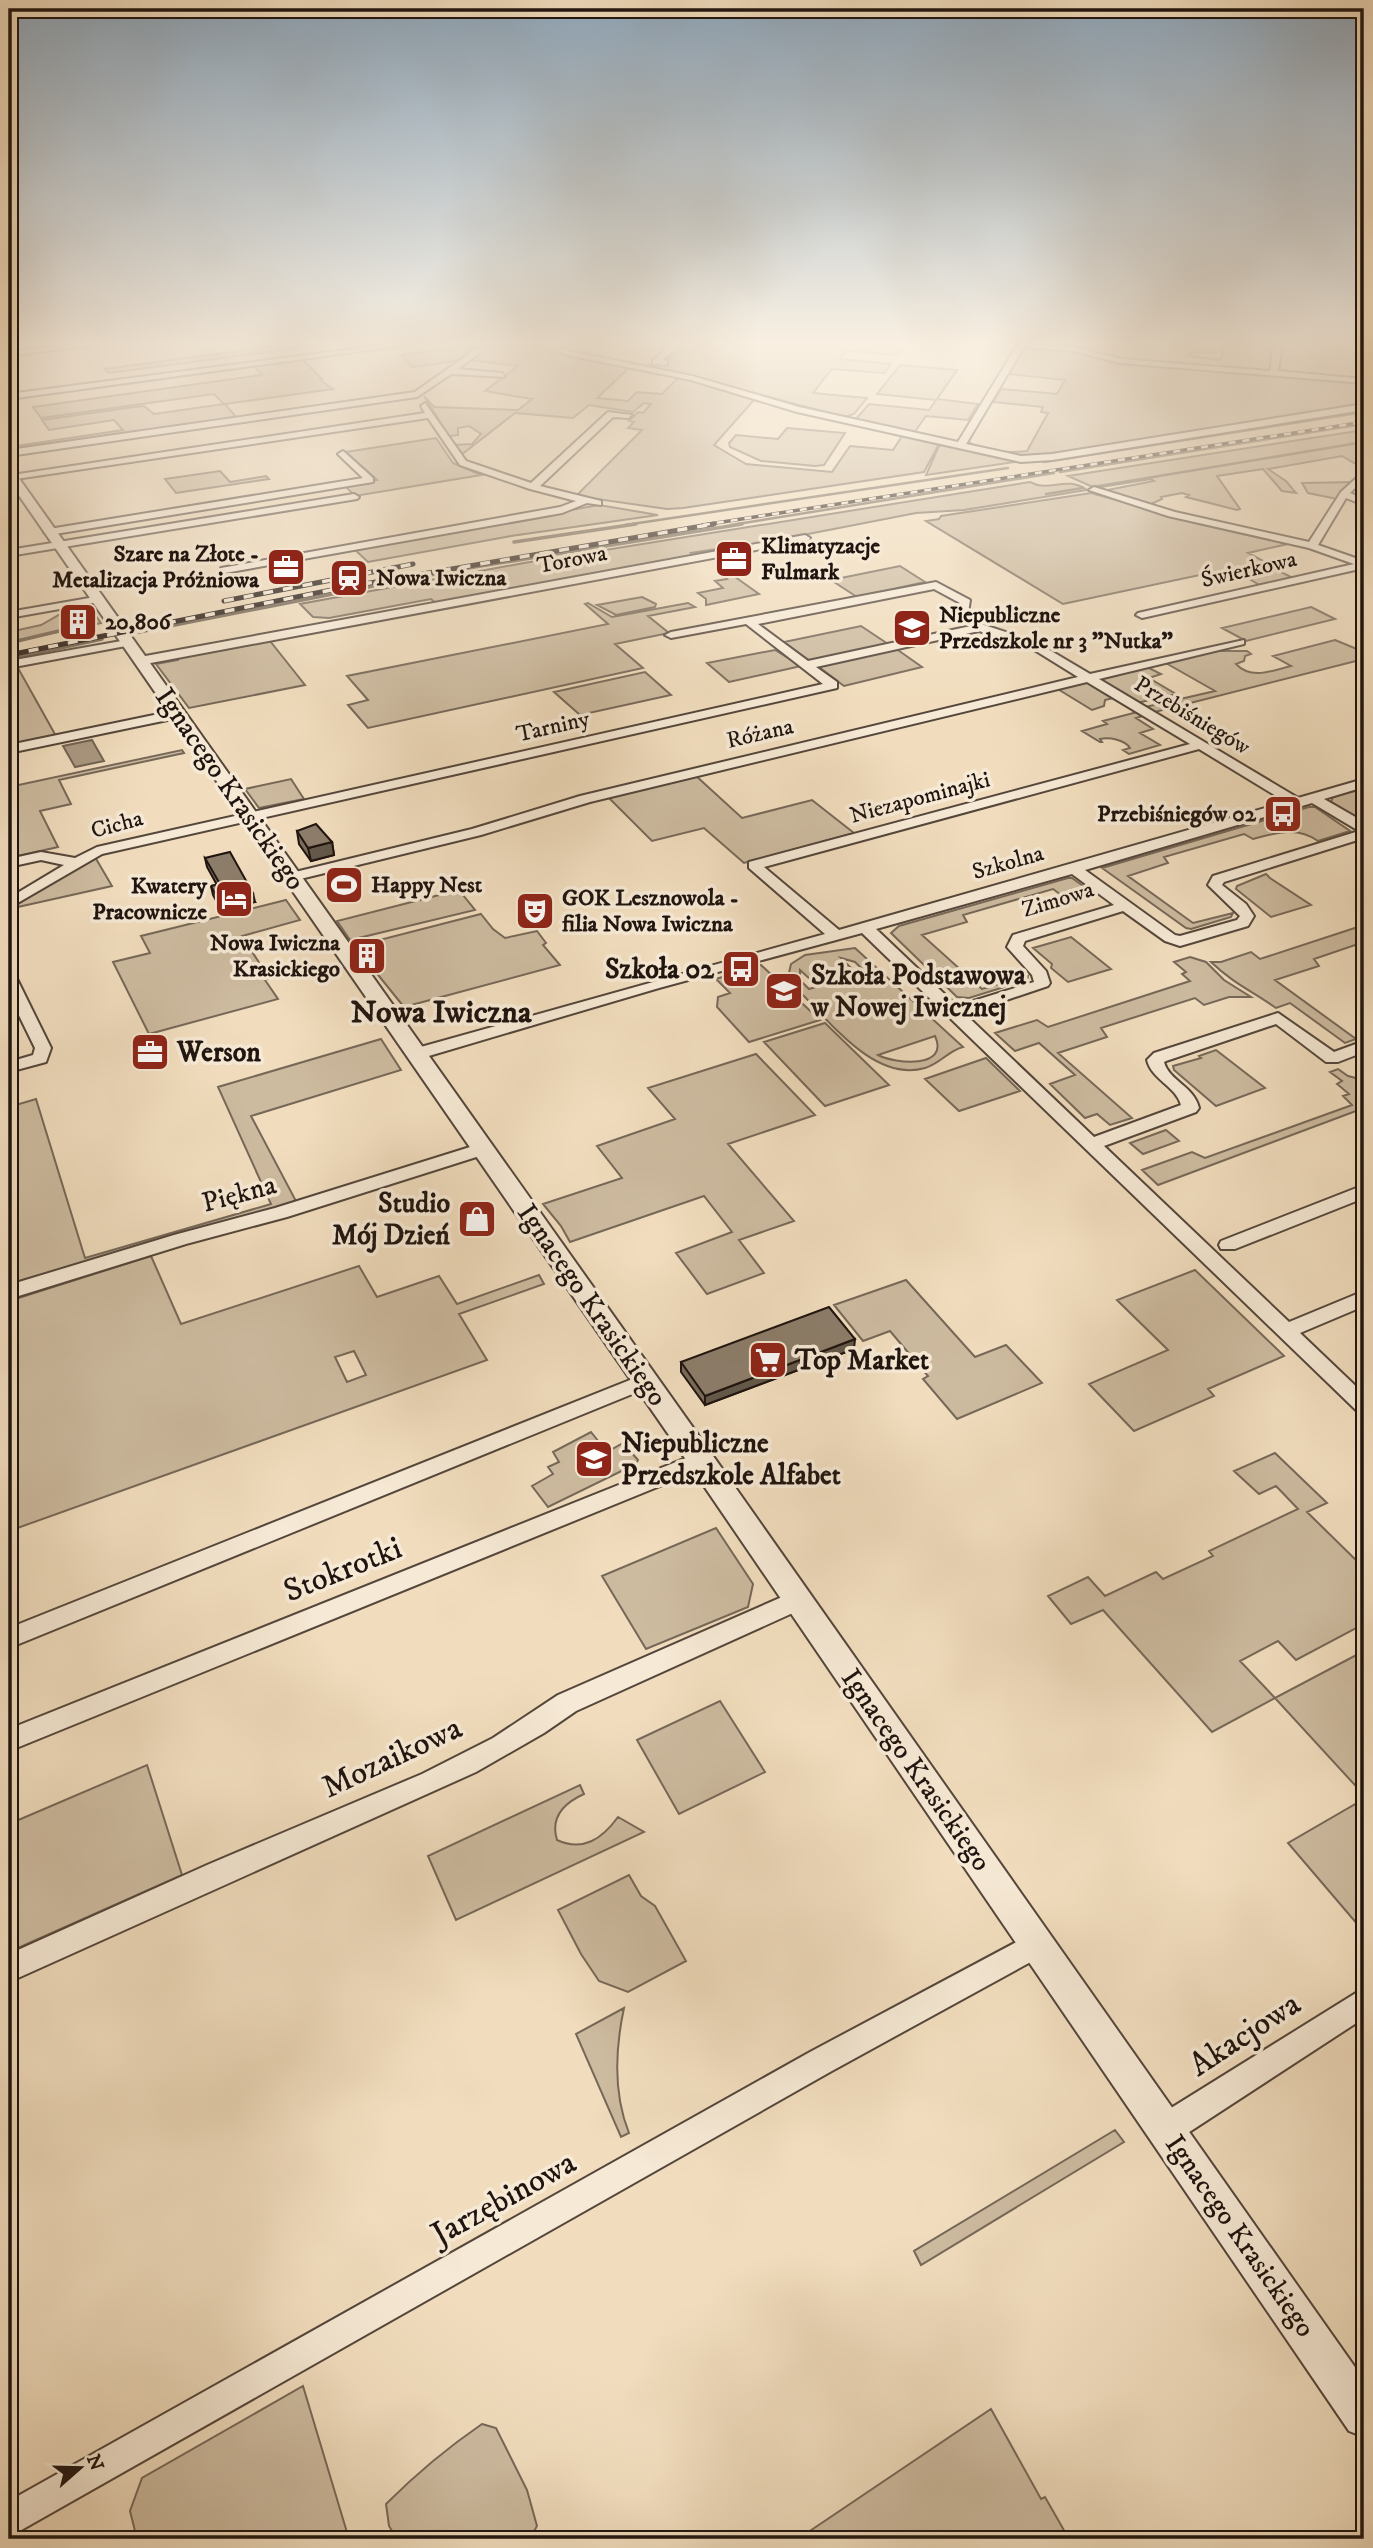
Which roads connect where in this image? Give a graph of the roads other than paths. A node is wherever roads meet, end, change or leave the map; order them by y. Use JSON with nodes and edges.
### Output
{"nodes":[{"id":1,"x":100,"y":463,"type":"edge"},
{"id":2,"x":352,"y":463,"type":"edge"},
{"id":3,"x":467,"y":463,"type":"edge"},
{"id":4,"x":559,"y":463,"type":"edge"},
{"id":5,"x":1364,"y":474,"type":"edge"},
{"id":6,"x":10,"y":476,"type":"edge"},
{"id":7,"x":533,"y":487,"type":"junction"},
{"id":8,"x":1094,"y":490,"type":"dead end"},
{"id":9,"x":1344,"y":494,"type":"junction"},
{"id":10,"x":355,"y":497,"type":"dead end"},
{"id":11,"x":584,"y":501,"type":"junction"},
{"id":12,"x":1364,"y":502,"type":"edge"},
{"id":13,"x":598,"y":503,"type":"dead end"},
{"id":14,"x":49,"y":532,"type":"junction"},
{"id":15,"x":805,"y":538,"type":"dead end"},
{"id":16,"x":57,"y":545,"type":"junction"},
{"id":17,"x":1312,"y":546,"type":"junction"},
{"id":18,"x":9,"y":553,"type":"edge"},
{"id":19,"x":1364,"y":565,"type":"edge"},
{"id":20,"x":225,"y":570,"type":"dead end"},
{"id":21,"x":95,"y":600,"type":"junction"},
{"id":22,"x":9,"y":615,"type":"edge"},
{"id":23,"x":1142,"y":615,"type":"dead end"},
{"id":24,"x":752,"y":622,"type":"junction"},
{"id":25,"x":979,"y":626,"type":"junction"},
{"id":26,"x":671,"y":635,"type":"dead end"},
{"id":27,"x":1240,"y":642,"type":"dead end"},
{"id":28,"x":127,"y":643,"type":"junction"},
{"id":29,"x":140,"y":661,"type":"junction"},
{"id":30,"x":9,"y":665,"type":"edge"},
{"id":31,"x":807,"y":665,"type":"junction"},
{"id":32,"x":1088,"y":678,"type":"junction"},
{"id":33,"x":178,"y":714,"type":"junction"},
{"id":34,"x":1200,"y":745,"type":"junction"},
{"id":35,"x":9,"y":749,"type":"edge"},
{"id":36,"x":1364,"y":783,"type":"edge"},
{"id":37,"x":1313,"y":798,"type":"junction"},
{"id":38,"x":1297,"y":803,"type":"junction"},
{"id":39,"x":249,"y":816,"type":"junction"},
{"id":40,"x":1364,"y":828,"type":"edge"},
{"id":41,"x":1364,"y":834,"type":"edge"},
{"id":42,"x":9,"y":863,"type":"edge"},
{"id":43,"x":76,"y":863,"type":"junction"},
{"id":44,"x":1074,"y":869,"type":"junction"},
{"id":45,"x":292,"y":877,"type":"junction"},
{"id":46,"x":9,"y":904,"type":"edge"},
{"id":47,"x":1125,"y":906,"type":"junction"},
{"id":48,"x":865,"y":927,"type":"junction"},
{"id":49,"x":836,"y":935,"type":"junction"},
{"id":50,"x":9,"y":979,"type":"edge"},
{"id":51,"x":954,"y":1012,"type":"junction"},
{"id":52,"x":1364,"y":1046,"type":"edge"},
{"id":53,"x":416,"y":1054,"type":"junction"},
{"id":54,"x":9,"y":1067,"type":"edge"},
{"id":55,"x":1093,"y":1144,"type":"junction"},
{"id":56,"x":483,"y":1149,"type":"junction"},
{"id":57,"x":1364,"y":1191,"type":"edge"},
{"id":58,"x":1228,"y":1245,"type":"dead end"},
{"id":59,"x":9,"y":1292,"type":"edge"},
{"id":60,"x":1364,"y":1298,"type":"edge"},
{"id":61,"x":1286,"y":1331,"type":"junction"},
{"id":62,"x":645,"y":1381,"type":"junction"},
{"id":63,"x":1364,"y":1406,"type":"edge"},
{"id":64,"x":701,"y":1460,"type":"junction"},
{"id":65,"x":798,"y":1600,"type":"junction"},
{"id":66,"x":9,"y":1638,"type":"edge"},
{"id":67,"x":9,"y":1740,"type":"edge"},
{"id":68,"x":1037,"y":1944,"type":"junction"},
{"id":69,"x":9,"y":1968,"type":"edge"},
{"id":70,"x":1364,"y":2002,"type":"edge"},
{"id":71,"x":1166,"y":2129,"type":"junction"},
{"id":72,"x":1364,"y":2416,"type":"edge"},
{"id":73,"x":9,"y":2520,"type":"edge"}],
"edges":[{"from":1,"to":6,"type":"street"},
{"from":2,"to":14,"type":"street"},
{"from":3,"to":7,"type":"street"},
{"from":4,"to":7,"type":"street"},
{"from":5,"to":9,"type":"street"},
{"from":6,"to":14,"type":"street","name":"Ignacego Krasickiego"},
{"from":7,"to":11,"type":"street"},
{"from":8,"to":17,"type":"street"},
{"from":9,"to":12,"type":"street"},
{"from":9,"to":17,"type":"street"},
{"from":10,"to":16,"type":"street"},
{"from":11,"to":13,"type":"street"},
{"from":11,"to":20,"type":"street"},
{"from":14,"to":16,"type":"street","name":"Ignacego Krasickiego"},
{"from":15,"to":29,"type":"street","name":"Torowa"},
{"from":16,"to":18,"type":"street"},
{"from":16,"to":21,"type":"street","name":"Ignacego Krasickiego"},
{"from":17,"to":19,"type":"street"},
{"from":19,"to":23,"type":"street","name":"Świerkowa"},
{"from":21,"to":22,"type":"street"},
{"from":21,"to":28,"type":"street","name":"Ignacego Krasickiego"},
{"from":24,"to":25,"type":"street"},
{"from":24,"to":26,"type":"street"},
{"from":24,"to":31,"type":"street","name":"Tarniny"},
{"from":25,"to":31,"type":"street"},
{"from":25,"to":32,"type":"street","name":"Przebiśniegów"},
{"from":27,"to":32,"type":"street","name":"Różana"},
{"from":28,"to":29,"type":"street","name":"Ignacego Krasickiego"},
{"from":28,"to":30,"type":"street"},
{"from":29,"to":33,"type":"street","name":"Ignacego Krasickiego"},
{"from":31,"to":39,"type":"street","name":"Tarniny"},
{"from":32,"to":34,"type":"street","name":"Przebiśniegów"},
{"from":32,"to":45,"type":"street","name":"Różana"},
{"from":33,"to":35,"type":"street"},
{"from":33,"to":39,"type":"street","name":"Ignacego Krasickiego"},
{"from":34,"to":38,"type":"street","name":"Przebiśniegów"},
{"from":34,"to":49,"type":"street","name":"Niezapominajki"},
{"from":36,"to":37,"type":"street","name":"Szkolna"},
{"from":37,"to":38,"type":"street","name":"Szkolna"},
{"from":37,"to":40,"type":"street"},
{"from":38,"to":44,"type":"street","name":"Szkolna"},
{"from":39,"to":43,"type":"street","name":"Cicha"},
{"from":39,"to":45,"type":"street","name":"Ignacego Krasickiego"},
{"from":41,"to":47,"type":"street","name":"Zimowa"},
{"from":42,"to":43,"type":"street"},
{"from":43,"to":46,"type":"street","name":"Cicha"},
{"from":44,"to":47,"type":"street"},
{"from":44,"to":48,"type":"street","name":"Szkolna"},
{"from":45,"to":53,"type":"street","name":"Ignacego Krasickiego"},
{"from":47,"to":51,"type":"street","name":"Zimowa"},
{"from":48,"to":49,"type":"street","name":"Szkolna"},
{"from":48,"to":51,"type":"street"},
{"from":49,"to":53,"type":"street","name":"Szkolna"},
{"from":50,"to":54,"type":"street"},
{"from":51,"to":55,"type":"street"},
{"from":52,"to":55,"type":"street"},
{"from":53,"to":56,"type":"street","name":"Ignacego Krasickiego"},
{"from":55,"to":61,"type":"street"},
{"from":56,"to":59,"type":"street","name":"Piękna"},
{"from":56,"to":62,"type":"street","name":"Ignacego Krasickiego"},
{"from":57,"to":58,"type":"street"},
{"from":60,"to":61,"type":"street"},
{"from":61,"to":63,"type":"street"},
{"from":62,"to":64,"type":"street","name":"Ignacego Krasickiego"},
{"from":62,"to":66,"type":"street"},
{"from":64,"to":65,"type":"street","name":"Ignacego Krasickiego"},
{"from":64,"to":67,"type":"street","name":"Stokrotki"},
{"from":65,"to":68,"type":"street","name":"Ignacego Krasickiego"},
{"from":65,"to":69,"type":"street","name":"Mozaikowa"},
{"from":68,"to":71,"type":"street","name":"Ignacego Krasickiego"},
{"from":68,"to":73,"type":"street","name":"Jarzębinowa"},
{"from":70,"to":71,"type":"street","name":"Akacjowa"},
{"from":71,"to":72,"type":"street","name":"Ignacego Krasickiego"}]}
